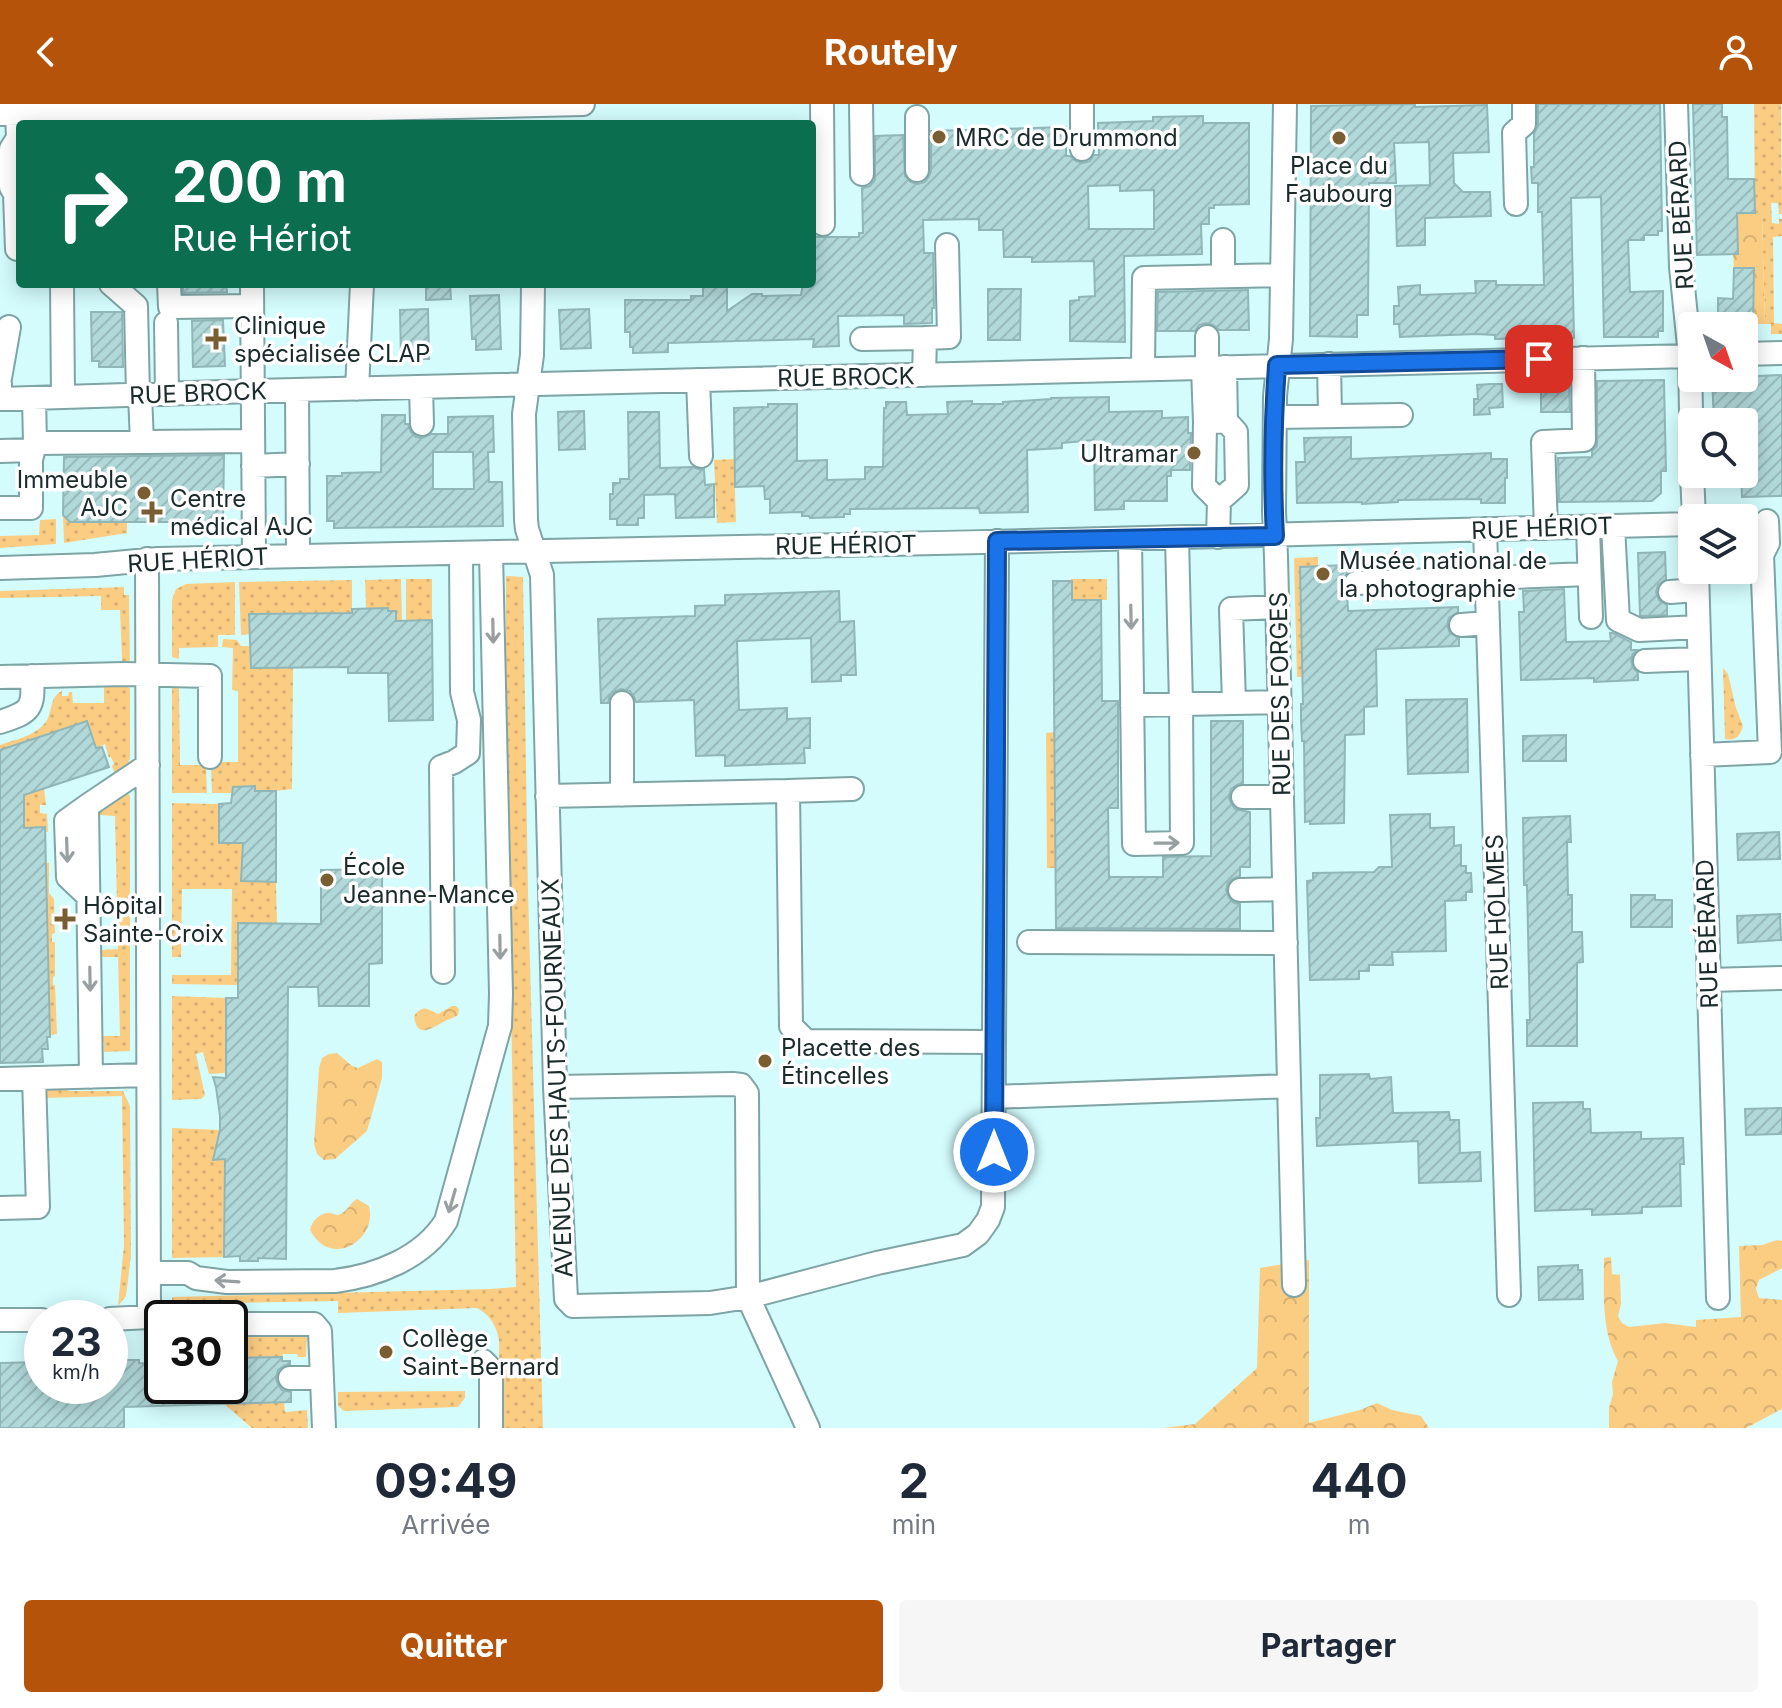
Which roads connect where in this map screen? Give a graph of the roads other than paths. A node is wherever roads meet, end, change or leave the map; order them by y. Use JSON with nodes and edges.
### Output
{"nodes":[{"id":1,"x":583,"y":104,"type":"edge"},
{"id":2,"x":822,"y":104,"type":"edge"},
{"id":3,"x":861,"y":104,"type":"edge"},
{"id":4,"x":1082,"y":104,"type":"edge"},
{"id":5,"x":1285,"y":104,"type":"edge"},
{"id":6,"x":1524,"y":104,"type":"edge"},
{"id":7,"x":1676,"y":104,"type":"edge"},
{"id":8,"x":447,"y":106,"type":"edge"},
{"id":9,"x":125,"y":108,"type":"edge"},
{"id":10,"x":84,"y":109,"type":"edge"},
{"id":11,"x":535,"y":111,"type":"edge"},
{"id":12,"x":254,"y":113,"type":"edge"},
{"id":13,"x":8,"y":114,"type":"edge"},
{"id":14,"x":917,"y":117,"type":"dead end"},
{"id":15,"x":61,"y":119,"type":"edge"},
{"id":16,"x":16,"y":133,"type":"edge"},
{"id":17,"x":16,"y":141,"type":"edge"},
{"id":18,"x":1082,"y":149,"type":"dead end"},
{"id":19,"x":917,"y":170,"type":"dead end"},
{"id":20,"x":862,"y":174,"type":"dead end"},
{"id":21,"x":1516,"y":204,"type":"dead end"},
{"id":22,"x":16,"y":222,"type":"edge"},
{"id":23,"x":823,"y":224,"type":"dead end"},
{"id":24,"x":1223,"y":240,"type":"dead end"},
{"id":25,"x":947,"y":245,"type":"dead end"},
{"id":26,"x":1282,"y":275,"type":"junction"},
{"id":27,"x":1223,"y":276,"type":"junction"},
{"id":28,"x":62,"y":288,"type":"edge"},
{"id":29,"x":116,"y":288,"type":"edge"},
{"id":30,"x":169,"y":288,"type":"edge"},
{"id":31,"x":362,"y":288,"type":"edge"},
{"id":32,"x":533,"y":288,"type":"edge"},
{"id":33,"x":252,"y":295,"type":"edge"},
{"id":34,"x":1686,"y":312,"type":"edge"},
{"id":35,"x":166,"y":323,"type":"dead end"},
{"id":36,"x":9,"y":327,"type":"dead end"},
{"id":37,"x":1207,"y":337,"type":"dead end"},
{"id":38,"x":925,"y":338,"type":"junction"},
{"id":39,"x":862,"y":339,"type":"dead end"},
{"id":40,"x":1782,"y":353,"type":"edge"},
{"id":41,"x":1758,"y":354,"type":"edge"},
{"id":42,"x":1678,"y":356,"type":"edge"},
{"id":43,"x":1583,"y":358,"type":"junction"},
{"id":44,"x":1329,"y":364,"type":"junction"},
{"id":45,"x":1277,"y":365,"type":"junction"},
{"id":46,"x":1212,"y":367,"type":"junction"},
{"id":47,"x":1143,"y":369,"type":"junction"},
{"id":48,"x":924,"y":375,"type":"junction"},
{"id":49,"x":698,"y":380,"type":"junction"},
{"id":50,"x":0,"y":381,"type":"edge"},
{"id":51,"x":528,"y":384,"type":"junction"},
{"id":52,"x":421,"y":387,"type":"junction"},
{"id":53,"x":357,"y":389,"type":"junction"},
{"id":54,"x":297,"y":390,"type":"junction"},
{"id":55,"x":253,"y":391,"type":"junction"},
{"id":56,"x":167,"y":394,"type":"junction"},
{"id":57,"x":139,"y":395,"type":"junction"},
{"id":58,"x":63,"y":397,"type":"junction"},
{"id":59,"x":34,"y":398,"type":"junction"},
{"id":60,"x":0,"y":399,"type":"edge"},
{"id":61,"x":1401,"y":415,"type":"dead end"},
{"id":62,"x":1330,"y":416,"type":"junction"},
{"id":63,"x":1275,"y":417,"type":"junction"},
{"id":64,"x":1215,"y":422,"type":"junction"},
{"id":65,"x":422,"y":424,"type":"dead end"},
{"id":66,"x":253,"y":441,"type":"junction"},
{"id":67,"x":142,"y":442,"type":"junction"},
{"id":68,"x":34,"y":446,"type":"junction"},
{"id":69,"x":0,"y":451,"type":"edge"},
{"id":70,"x":701,"y":456,"type":"dead end"},
{"id":71,"x":298,"y":464,"type":"junction"},
{"id":72,"x":253,"y":466,"type":"junction"},
{"id":73,"x":1219,"y":501,"type":"junction"},
{"id":74,"x":0,"y":508,"type":"edge"},
{"id":75,"x":1775,"y":521,"type":"edge"},
{"id":76,"x":1678,"y":522,"type":"edge"},
{"id":77,"x":1613,"y":526,"type":"junction"},
{"id":78,"x":1588,"y":527,"type":"junction"},
{"id":79,"x":1546,"y":528,"type":"junction"},
{"id":80,"x":1485,"y":529,"type":"junction"},
{"id":81,"x":1275,"y":536,"type":"junction"},
{"id":82,"x":1218,"y":537,"type":"junction"},
{"id":83,"x":1177,"y":538,"type":"junction"},
{"id":84,"x":1130,"y":539,"type":"junction"},
{"id":85,"x":997,"y":541,"type":"junction"},
{"id":86,"x":491,"y":553,"type":"junction"},
{"id":87,"x":535,"y":553,"type":"junction"},
{"id":88,"x":461,"y":554,"type":"junction"},
{"id":89,"x":254,"y":556,"type":"junction"},
{"id":90,"x":298,"y":556,"type":"junction"},
{"id":91,"x":147,"y":559,"type":"junction"},
{"id":92,"x":0,"y":568,"type":"edge"},
{"id":93,"x":1589,"y":574,"type":"junction"},
{"id":94,"x":1487,"y":579,"type":"junction"},
{"id":95,"x":1356,"y":583,"type":"dead end"},
{"id":96,"x":1688,"y":584,"type":"edge"},
{"id":97,"x":1697,"y":584,"type":"edge"},
{"id":98,"x":1670,"y":592,"type":"dead end"},
{"id":99,"x":1277,"y":607,"type":"junction"},
{"id":100,"x":1591,"y":617,"type":"dead end"},
{"id":101,"x":1488,"y":623,"type":"junction"},
{"id":102,"x":1461,"y":625,"type":"dead end"},
{"id":103,"x":1698,"y":627,"type":"junction"},
{"id":104,"x":1699,"y":659,"type":"junction"},
{"id":105,"x":1645,"y":661,"type":"dead end"},
{"id":106,"x":148,"y":674,"type":"junction"},
{"id":107,"x":32,"y":676,"type":"junction"},
{"id":108,"x":0,"y":677,"type":"edge"},
{"id":109,"x":1280,"y":702,"type":"junction"},
{"id":110,"x":622,"y":703,"type":"dead end"},
{"id":111,"x":1234,"y":703,"type":"junction"},
{"id":112,"x":1181,"y":704,"type":"junction"},
{"id":113,"x":1132,"y":705,"type":"junction"},
{"id":114,"x":0,"y":722,"type":"edge"},
{"id":115,"x":1702,"y":755,"type":"junction"},
{"id":116,"x":210,"y":757,"type":"dead end"},
{"id":117,"x":148,"y":765,"type":"junction"},
{"id":118,"x":852,"y":789,"type":"dead end"},
{"id":119,"x":788,"y":791,"type":"junction"},
{"id":120,"x":622,"y":795,"type":"junction"},
{"id":121,"x":547,"y":796,"type":"junction"},
{"id":122,"x":1243,"y":797,"type":"dead end"},
{"id":123,"x":1282,"y":797,"type":"junction"},
{"id":124,"x":1284,"y":889,"type":"junction"},
{"id":125,"x":1240,"y":890,"type":"dead end"},
{"id":126,"x":1029,"y":942,"type":"dead end"},
{"id":127,"x":1286,"y":943,"type":"junction"},
{"id":128,"x":443,"y":972,"type":"dead end"},
{"id":129,"x":1782,"y":978,"type":"edge"},
{"id":130,"x":1709,"y":980,"type":"junction"},
{"id":131,"x":994,"y":1042,"type":"junction"},
{"id":132,"x":148,"y":1075,"type":"junction"},
{"id":133,"x":91,"y":1077,"type":"junction"},
{"id":134,"x":34,"y":1078,"type":"junction"},
{"id":135,"x":0,"y":1079,"type":"edge"},
{"id":136,"x":1289,"y":1086,"type":"junction"},
{"id":137,"x":555,"y":1087,"type":"junction"},
{"id":138,"x":994,"y":1097,"type":"junction"},
{"id":139,"x":0,"y":1208,"type":"edge"},
{"id":140,"x":149,"y":1273,"type":"junction"},
{"id":141,"x":1294,"y":1285,"type":"dead end"},
{"id":142,"x":1509,"y":1295,"type":"dead end"},
{"id":143,"x":748,"y":1297,"type":"junction"},
{"id":144,"x":1718,"y":1298,"type":"dead end"},
{"id":145,"x":152,"y":1300,"type":"edge"},
{"id":146,"x":0,"y":1320,"type":"edge"},
{"id":147,"x":24,"y":1320,"type":"edge"},
{"id":148,"x":248,"y":1324,"type":"edge"},
{"id":149,"x":483,"y":1361,"type":"dead end"},
{"id":150,"x":290,"y":1378,"type":"dead end"},
{"id":151,"x":322,"y":1378,"type":"junction"},
{"id":152,"x":324,"y":1428,"type":"edge"},
{"id":153,"x":491,"y":1428,"type":"edge"},
{"id":154,"x":808,"y":1428,"type":"edge"}],
"edges":[{"from":1,"to":11,"type":"street"},
{"from":2,"to":23,"type":"street"},
{"from":3,"to":20,"type":"street"},
{"from":4,"to":18,"type":"street"},
{"from":5,"to":26,"type":"street","name":"RUE DES FORGES"},
{"from":6,"to":21,"type":"street"},
{"from":7,"to":34,"type":"street","name":"RUE BÉRARD"},
{"from":8,"to":11,"type":"street"},
{"from":8,"to":12,"type":"street"},
{"from":9,"to":10,"type":"street"},
{"from":9,"to":12,"type":"street"},
{"from":10,"to":15,"type":"street"},
{"from":13,"to":15,"type":"street"},
{"from":13,"to":16,"type":"street"},
{"from":14,"to":19,"type":"street"},
{"from":17,"to":22,"type":"street"},
{"from":24,"to":27,"type":"street"},
{"from":25,"to":38,"type":"street"},
{"from":26,"to":27,"type":"street"},
{"from":26,"to":45,"type":"street","name":"RUE DES FORGES"},
{"from":27,"to":47,"type":"street"},
{"from":28,"to":58,"type":"street"},
{"from":29,"to":57,"type":"street"},
{"from":30,"to":33,"type":"street"},
{"from":31,"to":53,"type":"street"},
{"from":32,"to":51,"type":"street","name":"AVENUE DES HAUTS-FOURNEAUX"},
{"from":33,"to":55,"type":"street"},
{"from":35,"to":56,"type":"street"},
{"from":36,"to":50,"type":"street"},
{"from":37,"to":46,"type":"street"},
{"from":38,"to":39,"type":"street"},
{"from":38,"to":48,"type":"street"},
{"from":40,"to":41,"type":"street"},
{"from":42,"to":43,"type":"street","name":"RUE BROCK"},
{"from":43,"to":44,"type":"street","name":"RUE BROCK"},
{"from":43,"to":79,"type":"street"},
{"from":44,"to":45,"type":"street","name":"RUE BROCK"},
{"from":44,"to":62,"type":"street"},
{"from":45,"to":46,"type":"street","name":"RUE BROCK"},
{"from":45,"to":63,"type":"street","name":"RUE DES FORGES"},
{"from":46,"to":47,"type":"street","name":"RUE BROCK"},
{"from":46,"to":64,"type":"street"},
{"from":47,"to":48,"type":"street","name":"RUE BROCK"},
{"from":48,"to":49,"type":"street","name":"RUE BROCK"},
{"from":49,"to":51,"type":"street","name":"RUE BROCK"},
{"from":49,"to":70,"type":"street"},
{"from":50,"to":60,"type":"street"},
{"from":51,"to":52,"type":"street","name":"RUE BROCK"},
{"from":51,"to":87,"type":"street","name":"AVENUE DES HAUTS-FOURNEAUX"},
{"from":52,"to":53,"type":"street","name":"RUE BROCK"},
{"from":52,"to":65,"type":"street"},
{"from":53,"to":54,"type":"street","name":"RUE BROCK"},
{"from":54,"to":55,"type":"street","name":"RUE BROCK"},
{"from":54,"to":71,"type":"street"},
{"from":55,"to":56,"type":"street","name":"RUE BROCK"},
{"from":55,"to":66,"type":"street"},
{"from":56,"to":57,"type":"street","name":"RUE BROCK"},
{"from":57,"to":58,"type":"street","name":"RUE BROCK"},
{"from":57,"to":67,"type":"street"},
{"from":58,"to":59,"type":"street","name":"RUE BROCK"},
{"from":59,"to":60,"type":"street","name":"RUE BROCK"},
{"from":59,"to":68,"type":"street"},
{"from":61,"to":62,"type":"street"},
{"from":62,"to":63,"type":"street"},
{"from":63,"to":81,"type":"street","name":"RUE DES FORGES"},
{"from":64,"to":73,"type":"street"},
{"from":64,"to":73,"type":"street"},
{"from":66,"to":67,"type":"street"},
{"from":66,"to":72,"type":"street"},
{"from":67,"to":68,"type":"street"},
{"from":68,"to":69,"type":"street"},
{"from":68,"to":74,"type":"street"},
{"from":71,"to":72,"type":"street"},
{"from":71,"to":90,"type":"street"},
{"from":72,"to":89,"type":"street"},
{"from":73,"to":82,"type":"street"},
{"from":75,"to":115,"type":"street"},
{"from":76,"to":77,"type":"street","name":"RUE HÉRIOT"},
{"from":77,"to":78,"type":"street","name":"RUE HÉRIOT"},
{"from":77,"to":103,"type":"street"},
{"from":78,"to":79,"type":"street","name":"RUE HÉRIOT"},
{"from":78,"to":93,"type":"street"},
{"from":79,"to":80,"type":"street","name":"RUE HÉRIOT"},
{"from":80,"to":81,"type":"street","name":"RUE HÉRIOT"},
{"from":80,"to":94,"type":"street","name":"RUE HOLMES"},
{"from":81,"to":82,"type":"street","name":"RUE HÉRIOT"},
{"from":81,"to":99,"type":"street","name":"RUE DES FORGES"},
{"from":82,"to":83,"type":"street","name":"RUE HÉRIOT"},
{"from":83,"to":84,"type":"street","name":"RUE HÉRIOT"},
{"from":83,"to":112,"type":"street"},
{"from":84,"to":85,"type":"street","name":"RUE HÉRIOT"},
{"from":84,"to":113,"type":"street","one_way":true},
{"from":85,"to":87,"type":"street","name":"RUE HÉRIOT"},
{"from":85,"to":131,"type":"street","name":"AVENUE DES HAUTS-FOURNEAUX"},
{"from":86,"to":87,"type":"street","name":"RUE HÉRIOT"},
{"from":86,"to":88,"type":"street","name":"RUE HÉRIOT"},
{"from":86,"to":140,"type":"street","one_way":true},
{"from":87,"to":121,"type":"street","name":"AVENUE DES HAUTS-FOURNEAUX"},
{"from":88,"to":90,"type":"street","name":"RUE HÉRIOT"},
{"from":88,"to":128,"type":"street"},
{"from":89,"to":90,"type":"street","name":"RUE HÉRIOT"},
{"from":89,"to":91,"type":"street","name":"RUE HÉRIOT"},
{"from":91,"to":92,"type":"street","name":"RUE HÉRIOT"},
{"from":91,"to":106,"type":"street"},
{"from":93,"to":94,"type":"street"},
{"from":93,"to":100,"type":"street"},
{"from":94,"to":95,"type":"street"},
{"from":94,"to":101,"type":"street","name":"RUE HOLMES"},
{"from":96,"to":98,"type":"street"},
{"from":97,"to":103,"type":"street","name":"RUE BÉRARD"},
{"from":99,"to":109,"type":"street","name":"RUE DES FORGES"},
{"from":99,"to":111,"type":"street"},
{"from":101,"to":102,"type":"street"},
{"from":101,"to":142,"type":"street","name":"RUE HOLMES"},
{"from":103,"to":104,"type":"street","name":"RUE BÉRARD"},
{"from":104,"to":105,"type":"street"},
{"from":104,"to":115,"type":"street","name":"RUE BÉRARD"},
{"from":106,"to":107,"type":"street"},
{"from":106,"to":116,"type":"street"},
{"from":106,"to":117,"type":"street"},
{"from":107,"to":108,"type":"street"},
{"from":107,"to":114,"type":"street"},
{"from":109,"to":111,"type":"street"},
{"from":109,"to":123,"type":"street","name":"RUE DES FORGES"},
{"from":110,"to":120,"type":"street"},
{"from":111,"to":112,"type":"street"},
{"from":112,"to":113,"type":"street"},
{"from":113,"to":112,"type":"street","one_way":true},
{"from":115,"to":130,"type":"street","name":"RUE BÉRARD"},
{"from":117,"to":132,"type":"street"},
{"from":117,"to":133,"type":"street","one_way":true},
{"from":118,"to":119,"type":"street"},
{"from":119,"to":120,"type":"street"},
{"from":119,"to":131,"type":"street"},
{"from":120,"to":121,"type":"street"},
{"from":121,"to":137,"type":"street","name":"AVENUE DES HAUTS-FOURNEAUX"},
{"from":122,"to":123,"type":"street"},
{"from":123,"to":124,"type":"street","name":"RUE DES FORGES"},
{"from":124,"to":125,"type":"street"},
{"from":124,"to":127,"type":"street","name":"RUE DES FORGES"},
{"from":126,"to":127,"type":"street"},
{"from":127,"to":136,"type":"street","name":"RUE DES FORGES"},
{"from":129,"to":130,"type":"street"},
{"from":130,"to":144,"type":"street","name":"RUE BÉRARD"},
{"from":131,"to":138,"type":"street","name":"AVENUE DES HAUTS-FOURNEAUX"},
{"from":132,"to":133,"type":"street"},
{"from":132,"to":140,"type":"street"},
{"from":133,"to":134,"type":"street"},
{"from":134,"to":135,"type":"street"},
{"from":134,"to":139,"type":"street"},
{"from":136,"to":138,"type":"street"},
{"from":136,"to":141,"type":"street","name":"RUE DES FORGES"},
{"from":137,"to":143,"type":"street","name":"AVENUE DES HAUTS-FOURNEAUX"},
{"from":137,"to":143,"type":"street"},
{"from":138,"to":143,"type":"street","name":"AVENUE DES HAUTS-FOURNEAUX"},
{"from":140,"to":145,"type":"street"},
{"from":143,"to":154,"type":"street"},
{"from":146,"to":147,"type":"street"},
{"from":148,"to":151,"type":"street"},
{"from":149,"to":153,"type":"street"},
{"from":150,"to":151,"type":"street"},
{"from":151,"to":152,"type":"street"}]}
